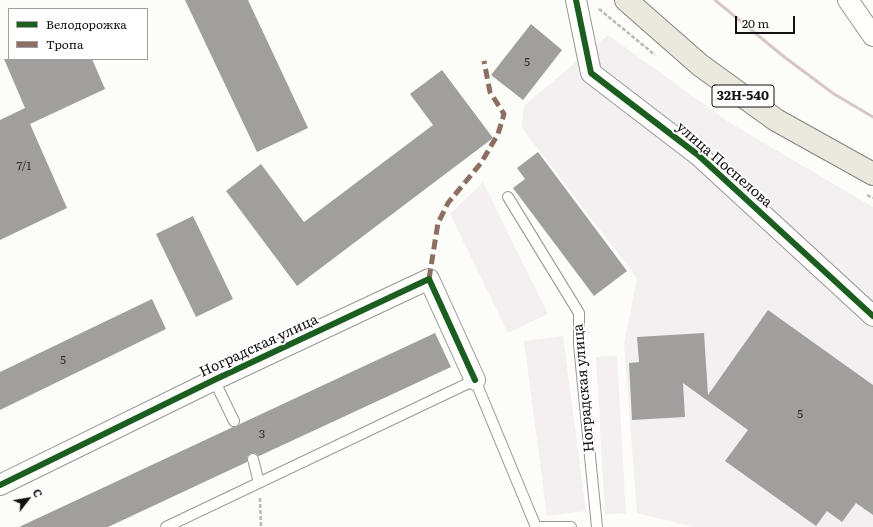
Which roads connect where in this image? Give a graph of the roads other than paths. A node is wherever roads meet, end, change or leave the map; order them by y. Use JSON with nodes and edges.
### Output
{"nodes":[{"id":1,"x":576,"y":0,"type":"edge"},
{"id":2,"x":626,"y":0,"type":"edge"},
{"id":3,"x":848,"y":0,"type":"edge"},
{"id":4,"x":873,"y":36,"type":"edge"},
{"id":5,"x":873,"y":174,"type":"edge"},
{"id":6,"x":508,"y":197,"type":"dead end"},
{"id":7,"x":873,"y":316,"type":"edge"},
{"id":8,"x":214,"y":380,"type":"junction"},
{"id":9,"x":475,"y":380,"type":"junction"},
{"id":10,"x":234,"y":421,"type":"dead end"},
{"id":11,"x":253,"y":459,"type":"dead end"},
{"id":12,"x":1,"y":481,"type":"edge"},
{"id":13,"x":259,"y":483,"type":"junction"},
{"id":14,"x":166,"y":527,"type":"edge"},
{"id":15,"x":571,"y":527,"type":"edge"},
{"id":16,"x":597,"y":527,"type":"edge"}],
"edges":[{"from":1,"to":7,"type":"street","name":"улица Поспелова"},
{"from":2,"to":5,"type":"main road","number":"32Н-540"},
{"from":3,"to":4,"type":"street"},
{"from":6,"to":16,"type":"lane","name":"Ноградская улица"},
{"from":8,"to":9,"type":"street","name":"Ноградская улица"},
{"from":8,"to":10,"type":"lane"},
{"from":8,"to":12,"type":"street","name":"Ноградская улица"},
{"from":9,"to":13,"type":"lane"},
{"from":9,"to":15,"type":"lane"},
{"from":11,"to":13,"type":"lane"},
{"from":13,"to":14,"type":"lane"}]}
